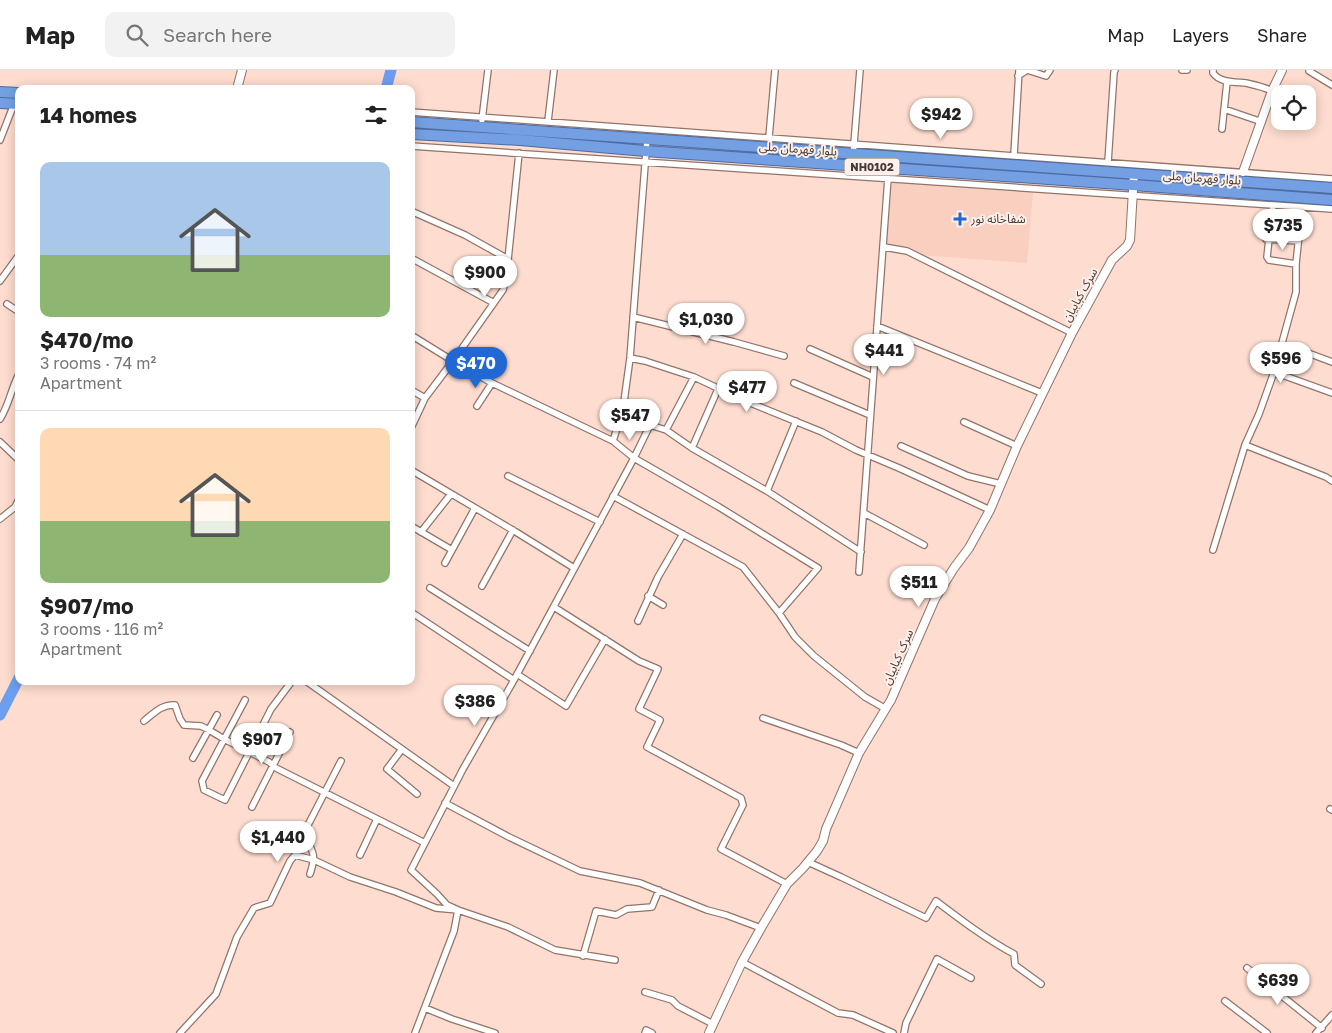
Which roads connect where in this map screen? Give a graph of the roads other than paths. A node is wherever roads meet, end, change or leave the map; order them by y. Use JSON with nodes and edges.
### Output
{"nodes":[{"id":1,"x":242,"y":70,"type":"edge"},
{"id":2,"x":488,"y":70,"type":"edge"},
{"id":3,"x":554,"y":70,"type":"edge"},
{"id":4,"x":775,"y":70,"type":"edge"},
{"id":5,"x":860,"y":70,"type":"edge"},
{"id":6,"x":1050,"y":70,"type":"edge"},
{"id":7,"x":1115,"y":70,"type":"edge"},
{"id":8,"x":1182,"y":70,"type":"edge"},
{"id":9,"x":1187,"y":70,"type":"edge"},
{"id":10,"x":1214,"y":70,"type":"edge"},
{"id":11,"x":1282,"y":70,"type":"edge"},
{"id":12,"x":1309,"y":70,"type":"edge"},
{"id":13,"x":1018,"y":73,"type":"edge"},
{"id":14,"x":1227,"y":82,"type":"junction"},
{"id":15,"x":238,"y":85,"type":"edge"},
{"id":16,"x":1275,"y":85,"type":"edge"},
{"id":17,"x":1332,"y":85,"type":"edge"},
{"id":18,"x":0,"y":92,"type":"edge"},
{"id":19,"x":1271,"y":92,"type":"edge"},
{"id":20,"x":15,"y":94,"type":"edge"},
{"id":21,"x":1271,"y":95,"type":"edge"},
{"id":22,"x":0,"y":103,"type":"edge"},
{"id":23,"x":15,"y":104,"type":"edge"},
{"id":24,"x":15,"y":106,"type":"edge"},
{"id":25,"x":1224,"y":109,"type":"junction"},
{"id":26,"x":415,"y":113,"type":"edge"},
{"id":27,"x":548,"y":121,"type":"junction"},
{"id":28,"x":415,"y":122,"type":"edge"},
{"id":29,"x":482,"y":122,"type":"junction"},
{"id":30,"x":1262,"y":122,"type":"junction"},
{"id":31,"x":1222,"y":129,"type":"dead end"},
{"id":32,"x":415,"y":134,"type":"edge"},
{"id":33,"x":768,"y":137,"type":"junction"},
{"id":34,"x":647,"y":139,"type":"junction"},
{"id":35,"x":0,"y":140,"type":"edge"},
{"id":36,"x":415,"y":146,"type":"edge"},
{"id":37,"x":854,"y":149,"type":"junction"},
{"id":38,"x":519,"y":153,"type":"junction"},
{"id":39,"x":1014,"y":155,"type":"junction"},
{"id":40,"x":645,"y":156,"type":"junction"},
{"id":41,"x":1108,"y":162,"type":"junction"},
{"id":42,"x":852,"y":171,"type":"junction"},
{"id":43,"x":1243,"y":172,"type":"junction"},
{"id":44,"x":1134,"y":174,"type":"junction"},
{"id":45,"x":888,"y":178,"type":"junction"},
{"id":46,"x":1332,"y":178,"type":"edge"},
{"id":47,"x":1332,"y":188,"type":"edge"},
{"id":48,"x":1133,"y":190,"type":"junction"},
{"id":49,"x":1332,"y":200,"type":"edge"},
{"id":50,"x":1273,"y":205,"type":"junction"},
{"id":51,"x":1302,"y":207,"type":"junction"},
{"id":52,"x":1332,"y":209,"type":"edge"},
{"id":53,"x":415,"y":213,"type":"edge"},
{"id":54,"x":1269,"y":240,"type":"junction"},
{"id":55,"x":1298,"y":241,"type":"junction"},
{"id":56,"x":884,"y":247,"type":"junction"},
{"id":57,"x":508,"y":259,"type":"junction"},
{"id":58,"x":15,"y":260,"type":"edge"},
{"id":59,"x":415,"y":260,"type":"edge"},
{"id":60,"x":1296,"y":264,"type":"junction"},
{"id":61,"x":0,"y":281,"type":"edge"},
{"id":62,"x":494,"y":303,"type":"junction"},
{"id":63,"x":7,"y":304,"type":"dead end"},
{"id":64,"x":15,"y":309,"type":"edge"},
{"id":65,"x":633,"y":316,"type":"junction"},
{"id":66,"x":877,"y":326,"type":"junction"},
{"id":67,"x":1072,"y":333,"type":"junction"},
{"id":68,"x":415,"y":337,"type":"edge"},
{"id":69,"x":1281,"y":348,"type":"junction"},
{"id":70,"x":810,"y":349,"type":"dead end"},
{"id":71,"x":784,"y":356,"type":"dead end"},
{"id":72,"x":630,"y":358,"type":"junction"},
{"id":73,"x":453,"y":361,"type":"junction"},
{"id":74,"x":1332,"y":362,"type":"edge"},
{"id":75,"x":1274,"y":372,"type":"junction"},
{"id":76,"x":694,"y":377,"type":"junction"},
{"id":77,"x":873,"y":377,"type":"junction"},
{"id":78,"x":15,"y":383,"type":"edge"},
{"id":79,"x":492,"y":383,"type":"junction"},
{"id":80,"x":794,"y":383,"type":"dead end"},
{"id":81,"x":718,"y":389,"type":"junction"},
{"id":82,"x":415,"y":392,"type":"edge"},
{"id":83,"x":1042,"y":393,"type":"junction"},
{"id":84,"x":1332,"y":393,"type":"edge"},
{"id":85,"x":425,"y":398,"type":"junction"},
{"id":86,"x":477,"y":406,"type":"dead end"},
{"id":87,"x":623,"y":410,"type":"junction"},
{"id":88,"x":870,"y":415,"type":"junction"},
{"id":89,"x":0,"y":419,"type":"edge"},
{"id":90,"x":415,"y":419,"type":"edge"},
{"id":91,"x":796,"y":421,"type":"junction"},
{"id":92,"x":964,"y":422,"type":"dead end"},
{"id":93,"x":650,"y":425,"type":"junction"},
{"id":94,"x":666,"y":430,"type":"junction"},
{"id":95,"x":613,"y":441,"type":"junction"},
{"id":96,"x":0,"y":442,"type":"edge"},
{"id":97,"x":1245,"y":445,"type":"junction"},
{"id":98,"x":902,"y":446,"type":"dead end"},
{"id":99,"x":1017,"y":446,"type":"junction"},
{"id":100,"x":692,"y":448,"type":"junction"},
{"id":101,"x":868,"y":454,"type":"junction"},
{"id":102,"x":15,"y":456,"type":"edge"},
{"id":103,"x":634,"y":458,"type":"junction"},
{"id":104,"x":415,"y":472,"type":"edge"},
{"id":105,"x":508,"y":476,"type":"dead end"},
{"id":106,"x":1332,"y":481,"type":"edge"},
{"id":107,"x":1001,"y":484,"type":"junction"},
{"id":108,"x":767,"y":491,"type":"junction"},
{"id":109,"x":451,"y":494,"type":"junction"},
{"id":110,"x":613,"y":496,"type":"junction"},
{"id":111,"x":15,"y":505,"type":"edge"},
{"id":112,"x":476,"y":508,"type":"junction"},
{"id":113,"x":990,"y":510,"type":"junction"},
{"id":114,"x":864,"y":513,"type":"junction"},
{"id":115,"x":0,"y":519,"type":"edge"},
{"id":116,"x":600,"y":522,"type":"junction"},
{"id":117,"x":415,"y":528,"type":"edge"},
{"id":118,"x":513,"y":530,"type":"junction"},
{"id":119,"x":421,"y":532,"type":"junction"},
{"id":120,"x":683,"y":534,"type":"junction"},
{"id":121,"x":924,"y":545,"type":"dead end"},
{"id":122,"x":452,"y":550,"type":"junction"},
{"id":123,"x":1213,"y":550,"type":"dead end"},
{"id":124,"x":861,"y":552,"type":"junction"},
{"id":125,"x":445,"y":563,"type":"dead end"},
{"id":126,"x":574,"y":568,"type":"junction"},
{"id":127,"x":859,"y":572,"type":"dead end"},
{"id":128,"x":482,"y":586,"type":"dead end"},
{"id":129,"x":430,"y":588,"type":"dead end"},
{"id":130,"x":648,"y":596,"type":"junction"},
{"id":131,"x":663,"y":605,"type":"dead end"},
{"id":132,"x":554,"y":606,"type":"junction"},
{"id":133,"x":779,"y":613,"type":"junction"},
{"id":134,"x":415,"y":614,"type":"edge"},
{"id":135,"x":638,"y":621,"type":"dead end"},
{"id":136,"x":605,"y":639,"type":"junction"},
{"id":137,"x":530,"y":651,"type":"junction"},
{"id":138,"x":516,"y":677,"type":"junction"},
{"id":139,"x":289,"y":685,"type":"edge"},
{"id":140,"x":312,"y":685,"type":"edge"},
{"id":141,"x":245,"y":700,"type":"dead end"},
{"id":142,"x":886,"y":709,"type":"junction"},
{"id":143,"x":217,"y":715,"type":"dead end"},
{"id":144,"x":764,"y":718,"type":"dead end"},
{"id":145,"x":144,"y":721,"type":"dead end"},
{"id":146,"x":209,"y":730,"type":"junction"},
{"id":147,"x":290,"y":732,"type":"dead end"},
{"id":148,"x":224,"y":739,"type":"junction"},
{"id":149,"x":402,"y":749,"type":"junction"},
{"id":150,"x":249,"y":751,"type":"junction"},
{"id":151,"x":859,"y":753,"type":"junction"},
{"id":152,"x":194,"y":758,"type":"dead end"},
{"id":153,"x":341,"y":761,"type":"dead end"},
{"id":154,"x":273,"y":766,"type":"junction"},
{"id":155,"x":454,"y":786,"type":"junction"},
{"id":156,"x":325,"y":793,"type":"junction"},
{"id":157,"x":417,"y":794,"type":"dead end"},
{"id":158,"x":445,"y":803,"type":"junction"},
{"id":159,"x":252,"y":807,"type":"dead end"},
{"id":160,"x":377,"y":819,"type":"junction"},
{"id":161,"x":425,"y":843,"type":"junction"},
{"id":162,"x":360,"y":855,"type":"dead end"},
{"id":163,"x":314,"y":860,"type":"junction"},
{"id":164,"x":808,"y":862,"type":"junction"},
{"id":165,"x":310,"y":874,"type":"dead end"},
{"id":166,"x":787,"y":884,"type":"junction"},
{"id":167,"x":659,"y":890,"type":"junction"},
{"id":168,"x":458,"y":910,"type":"junction"},
{"id":169,"x":761,"y":928,"type":"junction"},
{"id":170,"x":583,"y":956,"type":"junction"},
{"id":171,"x":615,"y":960,"type":"dead end"},
{"id":172,"x":742,"y":962,"type":"junction"},
{"id":173,"x":1247,"y":968,"type":"dead end"},
{"id":174,"x":972,"y":978,"type":"dead end"},
{"id":175,"x":1040,"y":984,"type":"dead end"},
{"id":176,"x":645,"y":992,"type":"dead end"},
{"id":177,"x":1225,"y":1001,"type":"dead end"},
{"id":178,"x":424,"y":1008,"type":"junction"},
{"id":179,"x":1332,"y":1015,"type":"edge"},
{"id":180,"x":713,"y":1024,"type":"junction"},
{"id":181,"x":1322,"y":1028,"type":"junction"},
{"id":182,"x":180,"y":1033,"type":"edge"},
{"id":183,"x":416,"y":1033,"type":"edge"},
{"id":184,"x":495,"y":1033,"type":"edge"},
{"id":185,"x":645,"y":1033,"type":"edge"},
{"id":186,"x":652,"y":1033,"type":"edge"},
{"id":187,"x":709,"y":1033,"type":"edge"},
{"id":188,"x":893,"y":1033,"type":"edge"},
{"id":189,"x":904,"y":1033,"type":"edge"},
{"id":190,"x":1267,"y":1033,"type":"edge"},
{"id":191,"x":1316,"y":1033,"type":"edge"}],
"edges":[{"from":1,"to":15,"type":"street"},
{"from":2,"to":29,"type":"street"},
{"from":3,"to":27,"type":"street"},
{"from":4,"to":33,"type":"street"},
{"from":5,"to":37,"type":"street"},
{"from":6,"to":13,"type":"street"},
{"from":7,"to":41,"type":"street"},
{"from":8,"to":9,"type":"street"},
{"from":10,"to":14,"type":"street"},
{"from":11,"to":16,"type":"street"},
{"from":12,"to":17,"type":"street"},
{"from":13,"to":39,"type":"street"},
{"from":14,"to":19,"type":"street"},
{"from":14,"to":25,"type":"street"},
{"from":18,"to":20,"type":"highway"},
{"from":21,"to":30,"type":"street"},
{"from":22,"to":23,"type":"highway"},
{"from":24,"to":35,"type":"street"},
{"from":25,"to":30,"type":"street"},
{"from":25,"to":31,"type":"street"},
{"from":26,"to":29,"type":"street"},
{"from":27,"to":29,"type":"street"},
{"from":27,"to":33,"type":"street"},
{"from":28,"to":29,"type":"highway","name":"بلوار قهرمان ملی","number":"NH0102"},
{"from":29,"to":34,"type":"highway","name":"بلوار قهرمان ملی","number":"NH0102"},
{"from":30,"to":43,"type":"street"},
{"from":32,"to":40,"type":"highway","name":"بلوار قهرمان ملی","number":"NH0102"},
{"from":33,"to":37,"type":"street"},
{"from":34,"to":37,"type":"highway","name":"بلوار قهرمان ملی","number":"NH0102"},
{"from":34,"to":40,"type":"street"},
{"from":36,"to":38,"type":"street"},
{"from":37,"to":39,"type":"street"},
{"from":37,"to":42,"type":"street"},
{"from":37,"to":44,"type":"highway","name":"بلوار قهرمان ملی","number":"NH0102"},
{"from":38,"to":40,"type":"street"},
{"from":38,"to":57,"type":"street"},
{"from":39,"to":41,"type":"street"},
{"from":40,"to":42,"type":"highway","name":"بلوار قهرمان ملی","number":"NH0102"},
{"from":40,"to":65,"type":"street"},
{"from":41,"to":43,"type":"street"},
{"from":42,"to":45,"type":"street"},
{"from":42,"to":48,"type":"highway","name":"بلوار قهرمان ملی","number":"NH0102"},
{"from":43,"to":46,"type":"street"},
{"from":44,"to":47,"type":"highway","name":"بلوار قهرمان ملی","number":"NH0102"},
{"from":44,"to":48,"type":"street","name":"سرک کبابیان"},
{"from":45,"to":48,"type":"street"},
{"from":45,"to":56,"type":"street"},
{"from":48,"to":49,"type":"highway","name":"بلوار قهرمان ملی","number":"NH0102"},
{"from":48,"to":50,"type":"street"},
{"from":48,"to":67,"type":"street","name":"سرک کبابیان"},
{"from":50,"to":51,"type":"street"},
{"from":50,"to":54,"type":"street"},
{"from":51,"to":52,"type":"street"},
{"from":51,"to":55,"type":"street"},
{"from":53,"to":57,"type":"street"},
{"from":54,"to":55,"type":"street"},
{"from":54,"to":60,"type":"street"},
{"from":55,"to":60,"type":"street"},
{"from":56,"to":66,"type":"street"},
{"from":56,"to":67,"type":"street"},
{"from":57,"to":62,"type":"street"},
{"from":58,"to":61,"type":"street"},
{"from":59,"to":62,"type":"street"},
{"from":60,"to":69,"type":"street"},
{"from":62,"to":73,"type":"street"},
{"from":63,"to":64,"type":"street"},
{"from":65,"to":71,"type":"street"},
{"from":65,"to":72,"type":"street"},
{"from":66,"to":77,"type":"street"},
{"from":66,"to":83,"type":"street"},
{"from":67,"to":83,"type":"street","name":"سرک کبابیان"},
{"from":68,"to":73,"type":"street"},
{"from":69,"to":74,"type":"street"},
{"from":69,"to":75,"type":"street"},
{"from":70,"to":77,"type":"street"},
{"from":72,"to":76,"type":"street"},
{"from":72,"to":87,"type":"street"},
{"from":73,"to":79,"type":"street"},
{"from":73,"to":85,"type":"street"},
{"from":75,"to":84,"type":"street"},
{"from":75,"to":97,"type":"street"},
{"from":76,"to":81,"type":"street"},
{"from":76,"to":94,"type":"street"},
{"from":77,"to":88,"type":"street"},
{"from":78,"to":89,"type":"street"},
{"from":79,"to":86,"type":"street"},
{"from":79,"to":95,"type":"street"},
{"from":80,"to":88,"type":"street"},
{"from":81,"to":91,"type":"street"},
{"from":81,"to":100,"type":"street"},
{"from":82,"to":85,"type":"street"},
{"from":83,"to":99,"type":"street","name":"سرک کبابیان"},
{"from":85,"to":90,"type":"street"},
{"from":87,"to":93,"type":"street"},
{"from":87,"to":95,"type":"street"},
{"from":88,"to":101,"type":"street"},
{"from":91,"to":101,"type":"street"},
{"from":91,"to":108,"type":"street"},
{"from":92,"to":99,"type":"street"},
{"from":93,"to":94,"type":"street"},
{"from":93,"to":103,"type":"street"},
{"from":94,"to":100,"type":"street"},
{"from":95,"to":103,"type":"street"},
{"from":96,"to":102,"type":"street"},
{"from":97,"to":106,"type":"street"},
{"from":97,"to":123,"type":"street"},
{"from":98,"to":107,"type":"street"},
{"from":99,"to":107,"type":"street","name":"سرک کبابیان"},
{"from":100,"to":108,"type":"street"},
{"from":101,"to":113,"type":"street"},
{"from":101,"to":114,"type":"street"},
{"from":103,"to":110,"type":"street"},
{"from":103,"to":133,"type":"street"},
{"from":104,"to":109,"type":"street"},
{"from":105,"to":116,"type":"street"},
{"from":107,"to":113,"type":"street","name":"سرک کبابیان"},
{"from":108,"to":124,"type":"street"},
{"from":109,"to":112,"type":"street"},
{"from":109,"to":119,"type":"street"},
{"from":110,"to":116,"type":"street"},
{"from":110,"to":120,"type":"street"},
{"from":111,"to":115,"type":"street"},
{"from":112,"to":118,"type":"street"},
{"from":112,"to":122,"type":"street"},
{"from":113,"to":142,"type":"street","name":"سرک کبابیان"},
{"from":114,"to":121,"type":"street"},
{"from":114,"to":124,"type":"street"},
{"from":116,"to":126,"type":"street"},
{"from":117,"to":119,"type":"street"},
{"from":118,"to":126,"type":"street"},
{"from":118,"to":128,"type":"street"},
{"from":119,"to":122,"type":"street"},
{"from":120,"to":130,"type":"street"},
{"from":120,"to":133,"type":"street"},
{"from":122,"to":125,"type":"street"},
{"from":124,"to":127,"type":"street"},
{"from":126,"to":132,"type":"street"},
{"from":129,"to":137,"type":"street"},
{"from":130,"to":131,"type":"street"},
{"from":130,"to":135,"type":"street"},
{"from":132,"to":136,"type":"street"},
{"from":132,"to":137,"type":"street"},
{"from":133,"to":142,"type":"street"},
{"from":134,"to":138,"type":"street"},
{"from":136,"to":138,"type":"street"},
{"from":136,"to":166,"type":"street"},
{"from":137,"to":138,"type":"street"},
{"from":138,"to":155,"type":"street"},
{"from":139,"to":150,"type":"street"},
{"from":140,"to":149,"type":"street"},
{"from":141,"to":148,"type":"street"},
{"from":142,"to":151,"type":"street","name":"سرک کبابیان"},
{"from":143,"to":146,"type":"street"},
{"from":144,"to":151,"type":"street"},
{"from":145,"to":146,"type":"street"},
{"from":146,"to":148,"type":"street"},
{"from":146,"to":152,"type":"street"},
{"from":147,"to":154,"type":"street"},
{"from":148,"to":150,"type":"street"},
{"from":148,"to":150,"type":"street"},
{"from":149,"to":155,"type":"street"},
{"from":149,"to":157,"type":"street"},
{"from":150,"to":154,"type":"street"},
{"from":151,"to":164,"type":"street","name":"سرک کبابیان"},
{"from":153,"to":156,"type":"street"},
{"from":154,"to":156,"type":"street"},
{"from":154,"to":159,"type":"street"},
{"from":155,"to":158,"type":"street"},
{"from":156,"to":160,"type":"street"},
{"from":156,"to":163,"type":"street"},
{"from":158,"to":161,"type":"street"},
{"from":158,"to":167,"type":"street"},
{"from":160,"to":161,"type":"street"},
{"from":160,"to":162,"type":"street"},
{"from":161,"to":168,"type":"street"},
{"from":163,"to":165,"type":"street"},
{"from":163,"to":168,"type":"street"},
{"from":163,"to":182,"type":"street"},
{"from":164,"to":166,"type":"street","name":"سرک کبابیان"},
{"from":164,"to":175,"type":"street"},
{"from":166,"to":169,"type":"street","name":"سرک کبابیان"},
{"from":167,"to":169,"type":"street"},
{"from":167,"to":170,"type":"street"},
{"from":168,"to":170,"type":"street"},
{"from":168,"to":178,"type":"street"},
{"from":169,"to":172,"type":"street","name":"سرک کبابیان"},
{"from":170,"to":171,"type":"street"},
{"from":172,"to":180,"type":"street","name":"سرک کبابیان"},
{"from":172,"to":188,"type":"street"},
{"from":173,"to":181,"type":"street"},
{"from":174,"to":189,"type":"street"},
{"from":176,"to":180,"type":"street"},
{"from":177,"to":190,"type":"street"},
{"from":178,"to":183,"type":"street"},
{"from":178,"to":184,"type":"street"},
{"from":179,"to":181,"type":"street"},
{"from":180,"to":187,"type":"street","name":"سرک کبابیان"},
{"from":181,"to":191,"type":"street"},
{"from":185,"to":186,"type":"street"}]}
